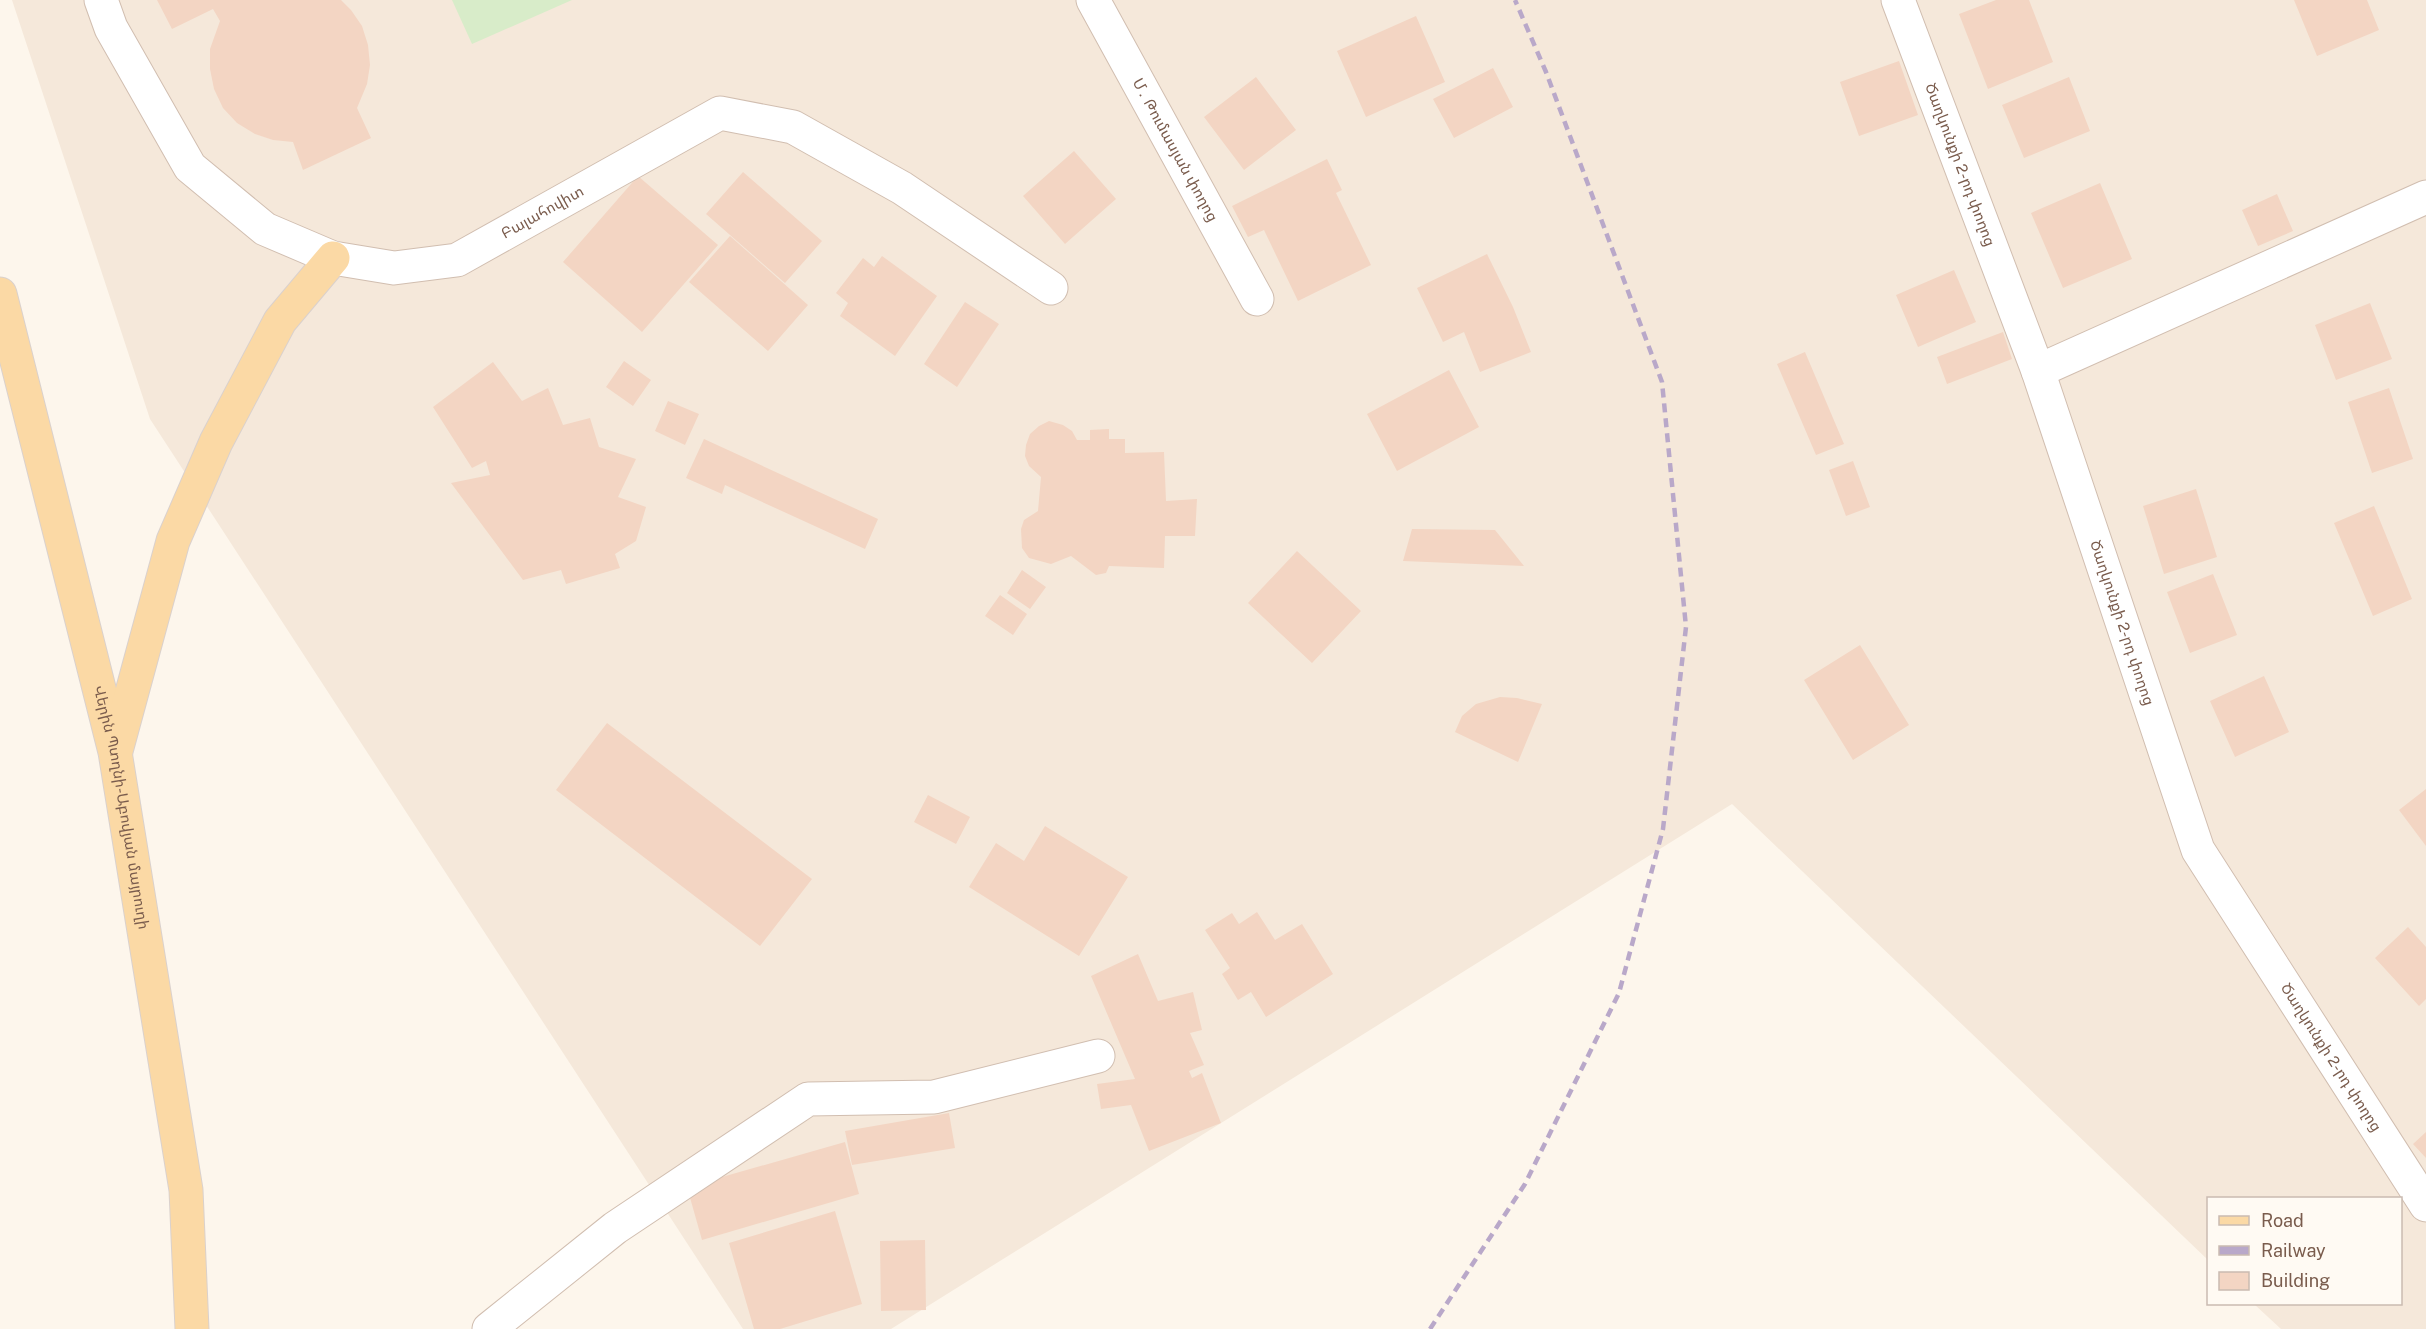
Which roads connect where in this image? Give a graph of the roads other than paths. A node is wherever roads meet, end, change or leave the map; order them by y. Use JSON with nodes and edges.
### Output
{"nodes":[{"id":1,"x":101,"y":0,"type":"edge"},
{"id":2,"x":1093,"y":0,"type":"edge"},
{"id":3,"x":1898,"y":0,"type":"edge"},
{"id":4,"x":2426,"y":197,"type":"edge"},
{"id":5,"x":333,"y":258,"type":"junction"},
{"id":6,"x":1051,"y":288,"type":"dead end"},
{"id":7,"x":0,"y":294,"type":"edge"},
{"id":8,"x":1257,"y":299,"type":"dead end"},
{"id":9,"x":2038,"y":371,"type":"junction"},
{"id":10,"x":115,"y":752,"type":"junction"},
{"id":11,"x":1098,"y":1056,"type":"dead end"},
{"id":12,"x":2426,"y":1205,"type":"edge"},
{"id":13,"x":192,"y":1329,"type":"edge"},
{"id":14,"x":489,"y":1329,"type":"edge"}],
"edges":[{"from":1,"to":5,"type":"street","name":"Բալահովիտ"},
{"from":2,"to":8,"type":"street","name":"Մ․ Թումասյան փողոց"},
{"from":3,"to":9,"type":"street","name":"Ծաղկունքի 2-րդ փողոց"},
{"from":4,"to":9,"type":"street"},
{"from":5,"to":6,"type":"street","name":"Բալահովիտ"},
{"from":5,"to":10,"type":"main road"},
{"from":7,"to":10,"type":"main road","name":"Վերին Պտղնի-Աբովյան մայրուղի"},
{"from":9,"to":12,"type":"street","name":"Ծաղկունքի 2-րդ փողոց"},
{"from":10,"to":13,"type":"main road","name":"Վերին Պտղնի-Աբովյան մայրուղի"},
{"from":11,"to":14,"type":"street"}]}
